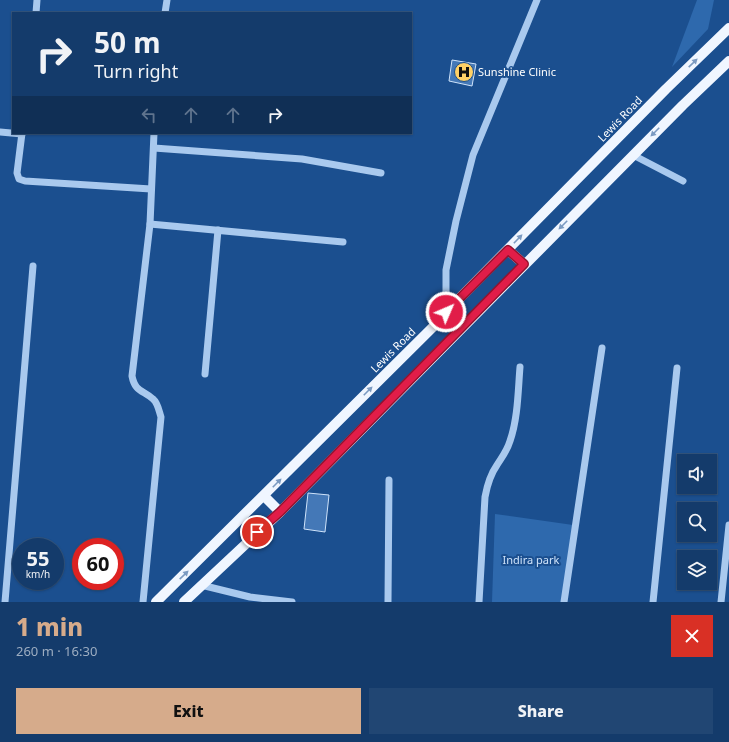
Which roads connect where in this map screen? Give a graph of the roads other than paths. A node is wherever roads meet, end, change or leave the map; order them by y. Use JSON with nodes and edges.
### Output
{"nodes":[{"id":1,"x":37,"y":0,"type":"edge"},
{"id":2,"x":167,"y":0,"type":"edge"},
{"id":3,"x":537,"y":0,"type":"edge"},
{"id":4,"x":36,"y":12,"type":"edge"},
{"id":5,"x":165,"y":12,"type":"edge"},
{"id":6,"x":729,"y":28,"type":"edge"},
{"id":7,"x":729,"y":61,"type":"edge"},
{"id":8,"x":0,"y":132,"type":"edge"},
{"id":9,"x":12,"y":133,"type":"edge"},
{"id":10,"x":22,"y":134,"type":"edge"},
{"id":11,"x":154,"y":134,"type":"edge"},
{"id":12,"x":154,"y":148,"type":"junction"},
{"id":13,"x":633,"y":155,"type":"junction"},
{"id":14,"x":381,"y":173,"type":"dead end"},
{"id":15,"x":683,"y":181,"type":"dead end"},
{"id":16,"x":151,"y":189,"type":"junction"},
{"id":17,"x":150,"y":224,"type":"junction"},
{"id":18,"x":218,"y":230,"type":"junction"},
{"id":19,"x":343,"y":242,"type":"dead end"},
{"id":20,"x":508,"y":250,"type":"junction"},
{"id":21,"x":524,"y":264,"type":"junction"},
{"id":22,"x":33,"y":266,"type":"dead end"},
{"id":23,"x":446,"y":312,"type":"junction"},
{"id":24,"x":602,"y":348,"type":"dead end"},
{"id":25,"x":520,"y":367,"type":"dead end"},
{"id":26,"x":677,"y":368,"type":"dead end"},
{"id":27,"x":205,"y":374,"type":"dead end"},
{"id":28,"x":389,"y":480,"type":"dead end"},
{"id":29,"x":264,"y":496,"type":"junction"},
{"id":30,"x":280,"y":512,"type":"junction"},
{"id":31,"x":729,"y":525,"type":"edge"},
{"id":32,"x":201,"y":585,"type":"junction"},
{"id":33,"x":273,"y":601,"type":"edge"},
{"id":34,"x":5,"y":602,"type":"edge"},
{"id":35,"x":143,"y":602,"type":"edge"},
{"id":36,"x":156,"y":602,"type":"edge"},
{"id":37,"x":184,"y":602,"type":"edge"},
{"id":38,"x":292,"y":602,"type":"edge"},
{"id":39,"x":388,"y":602,"type":"edge"},
{"id":40,"x":479,"y":602,"type":"edge"},
{"id":41,"x":564,"y":602,"type":"edge"},
{"id":42,"x":653,"y":602,"type":"edge"},
{"id":43,"x":721,"y":602,"type":"edge"}],
"edges":[{"from":1,"to":4,"type":"street"},
{"from":2,"to":5,"type":"street"},
{"from":3,"to":23,"type":"street"},
{"from":20,"to":6,"type":"main road","name":"Lewis Road","one_way":true},
{"from":7,"to":13,"type":"main road","one_way":true},
{"from":8,"to":9,"type":"street"},
{"from":10,"to":16,"type":"street"},
{"from":11,"to":12,"type":"street"},
{"from":12,"to":14,"type":"street"},
{"from":12,"to":16,"type":"street"},
{"from":13,"to":15,"type":"street"},
{"from":13,"to":21,"type":"main road","one_way":true},
{"from":16,"to":17,"type":"street"},
{"from":17,"to":18,"type":"street"},
{"from":17,"to":35,"type":"street"},
{"from":18,"to":19,"type":"street"},
{"from":18,"to":27,"type":"street"},
{"from":20,"to":21,"type":"main road"},
{"from":20,"to":23,"type":"main road","name":"Lewis Road"},
{"from":21,"to":30,"type":"main road"},
{"from":22,"to":34,"type":"street"},
{"from":29,"to":23,"type":"main road","name":"Lewis Road","one_way":true},
{"from":24,"to":41,"type":"street"},
{"from":25,"to":40,"type":"street"},
{"from":26,"to":42,"type":"street"},
{"from":28,"to":39,"type":"street"},
{"from":29,"to":30,"type":"main road"},
{"from":36,"to":29,"type":"main road","name":"Lewis Road","one_way":true},
{"from":30,"to":32,"type":"main road"},
{"from":31,"to":43,"type":"street"},
{"from":32,"to":33,"type":"street"},
{"from":32,"to":37,"type":"main road"},
{"from":33,"to":38,"type":"street"}]}
